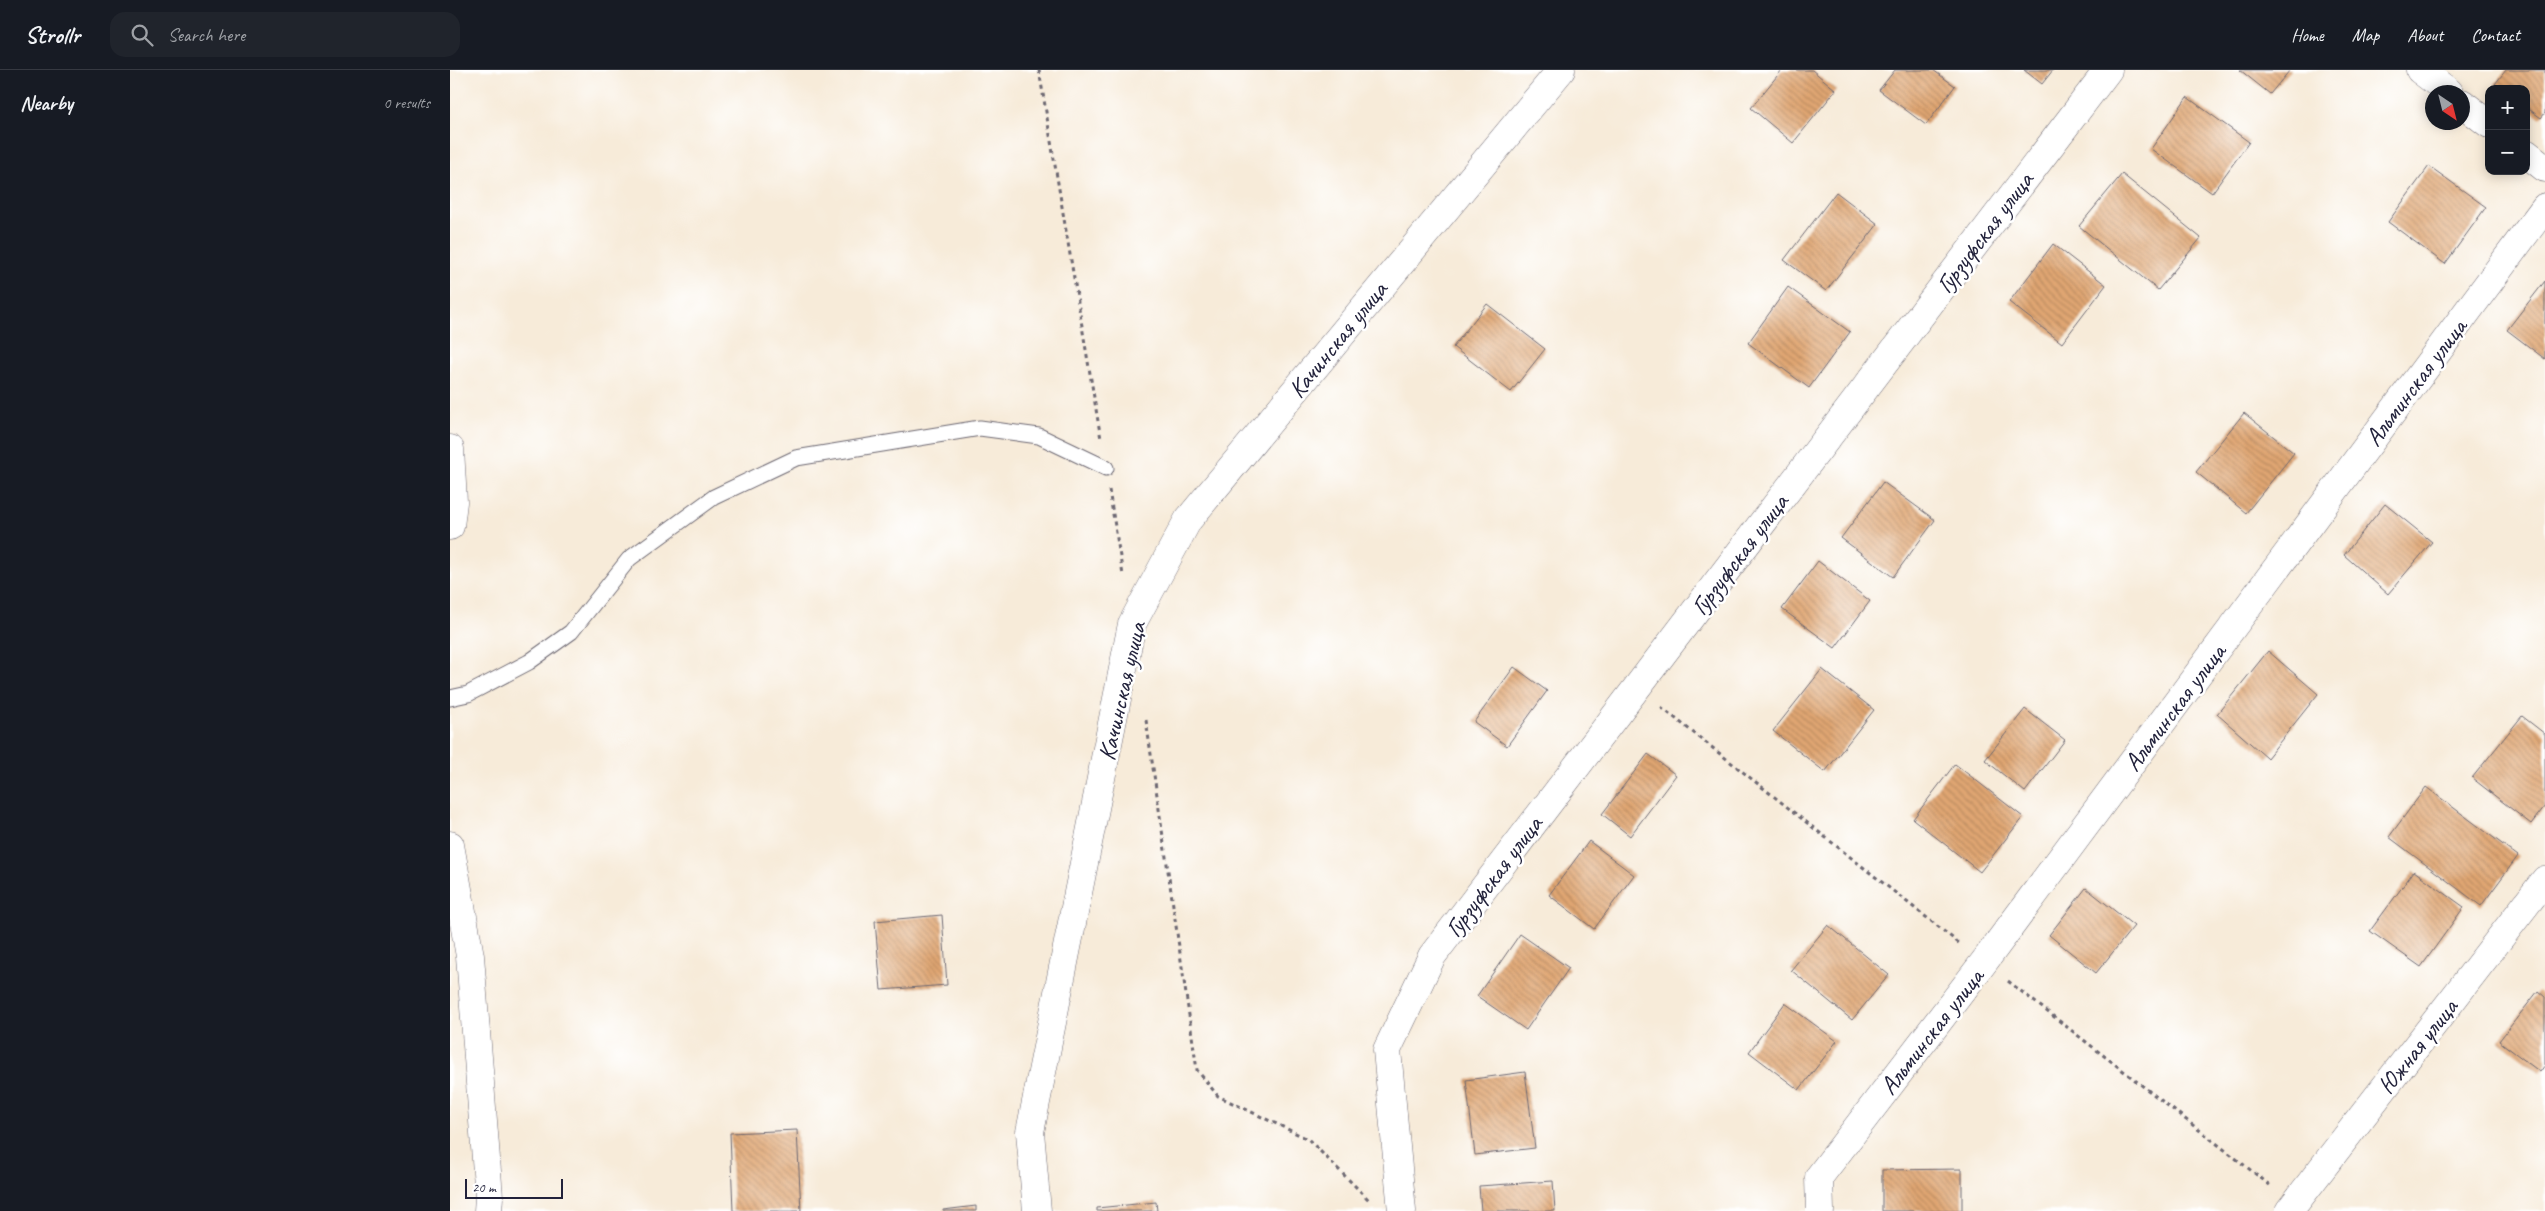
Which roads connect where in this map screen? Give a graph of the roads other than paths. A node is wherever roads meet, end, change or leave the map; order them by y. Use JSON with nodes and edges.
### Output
{"nodes":[{"id":1,"x":1561,"y":70,"type":"edge"},
{"id":2,"x":2108,"y":70,"type":"edge"},
{"id":3,"x":2420,"y":70,"type":"edge"},
{"id":4,"x":2440,"y":85,"type":"edge"},
{"id":5,"x":2470,"y":109,"type":"edge"},
{"id":6,"x":2485,"y":121,"type":"edge"},
{"id":7,"x":2530,"y":156,"type":"edge"},
{"id":8,"x":2545,"y":168,"type":"edge"},
{"id":9,"x":2545,"y":207,"type":"edge"},
{"id":10,"x":450,"y":449,"type":"edge"},
{"id":11,"x":1106,"y":468,"type":"dead end"},
{"id":12,"x":450,"y":526,"type":"edge"},
{"id":13,"x":450,"y":698,"type":"edge"},
{"id":14,"x":450,"y":845,"type":"edge"},
{"id":15,"x":2545,"y":880,"type":"edge"},
{"id":16,"x":488,"y":1211,"type":"edge"},
{"id":17,"x":1037,"y":1211,"type":"edge"},
{"id":18,"x":1402,"y":1211,"type":"edge"},
{"id":19,"x":1820,"y":1211,"type":"edge"},
{"id":20,"x":2289,"y":1211,"type":"edge"}],
"edges":[{"from":1,"to":17,"type":"street","name":"Качинская улица"},
{"from":2,"to":18,"type":"street","name":"Гурзуфская улица"},
{"from":3,"to":4,"type":"street"},
{"from":5,"to":6,"type":"street"},
{"from":7,"to":8,"type":"street"},
{"from":9,"to":19,"type":"street","name":"Альминская улица"},
{"from":10,"to":12,"type":"street"},
{"from":11,"to":13,"type":"lane"},
{"from":14,"to":16,"type":"street"},
{"from":15,"to":20,"type":"street","name":"Южная улица"}]}
